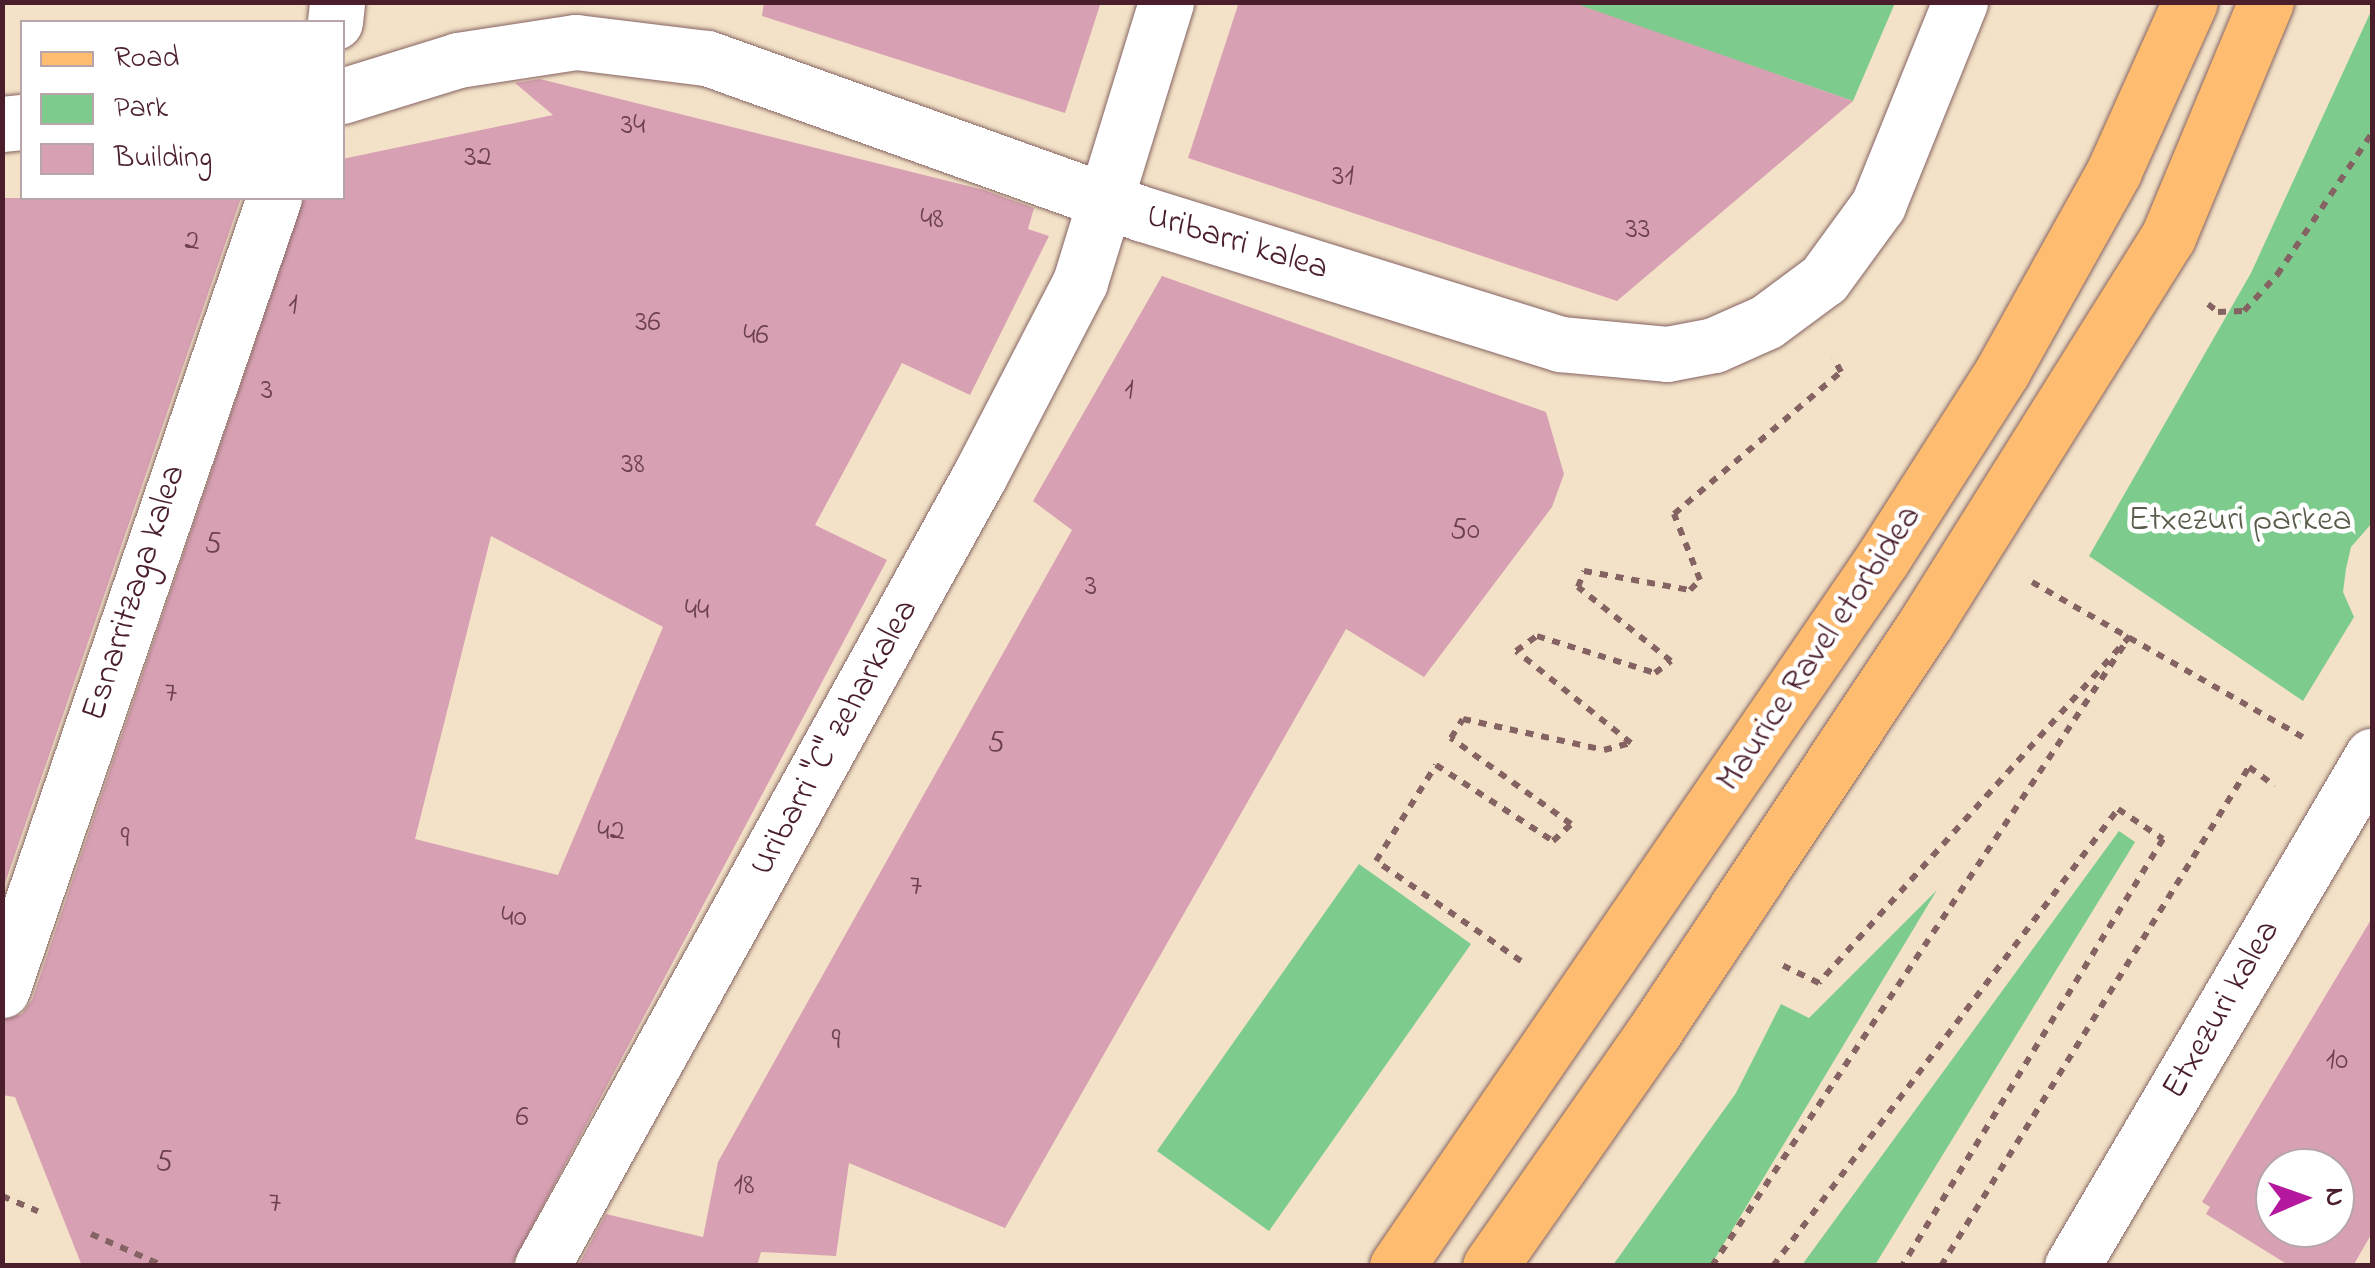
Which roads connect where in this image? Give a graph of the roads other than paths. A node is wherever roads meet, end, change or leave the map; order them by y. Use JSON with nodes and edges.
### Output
{"nodes":[{"id":1,"x":1166,"y":2,"type":"edge"},
{"id":2,"x":1960,"y":2,"type":"edge"},
{"id":3,"x":2190,"y":2,"type":"edge"},
{"id":4,"x":2266,"y":2,"type":"edge"},
{"id":5,"x":345,"y":95,"type":"edge"},
{"id":6,"x":273,"y":200,"type":"edge"},
{"id":7,"x":1102,"y":200,"type":"junction"},
{"id":8,"x":2372,"y":756,"type":"edge"},
{"id":9,"x":2,"y":990,"type":"edge"},
{"id":10,"x":542,"y":1266,"type":"edge"},
{"id":11,"x":1398,"y":1266,"type":"edge"},
{"id":12,"x":1490,"y":1266,"type":"edge"},
{"id":13,"x":2072,"y":1266,"type":"edge"}],
"edges":[{"from":1,"to":7,"type":"street","name":"Uribarri \"C\" zeharkalea"},
{"from":2,"to":7,"type":"street","name":"Uribarri kalea"},
{"from":3,"to":11,"type":"main road","name":"Maurice Ravel etorbidea"},
{"from":4,"to":12,"type":"main road","name":"Maurice Ravel etorbidea"},
{"from":5,"to":7,"type":"street","name":"Uribarri kalea"},
{"from":6,"to":9,"type":"street","name":"Esnarritzaga kalea"},
{"from":7,"to":10,"type":"street","name":"Uribarri \"C\" zeharkalea"},
{"from":8,"to":13,"type":"street","name":"Etxezuri kalea"}]}
